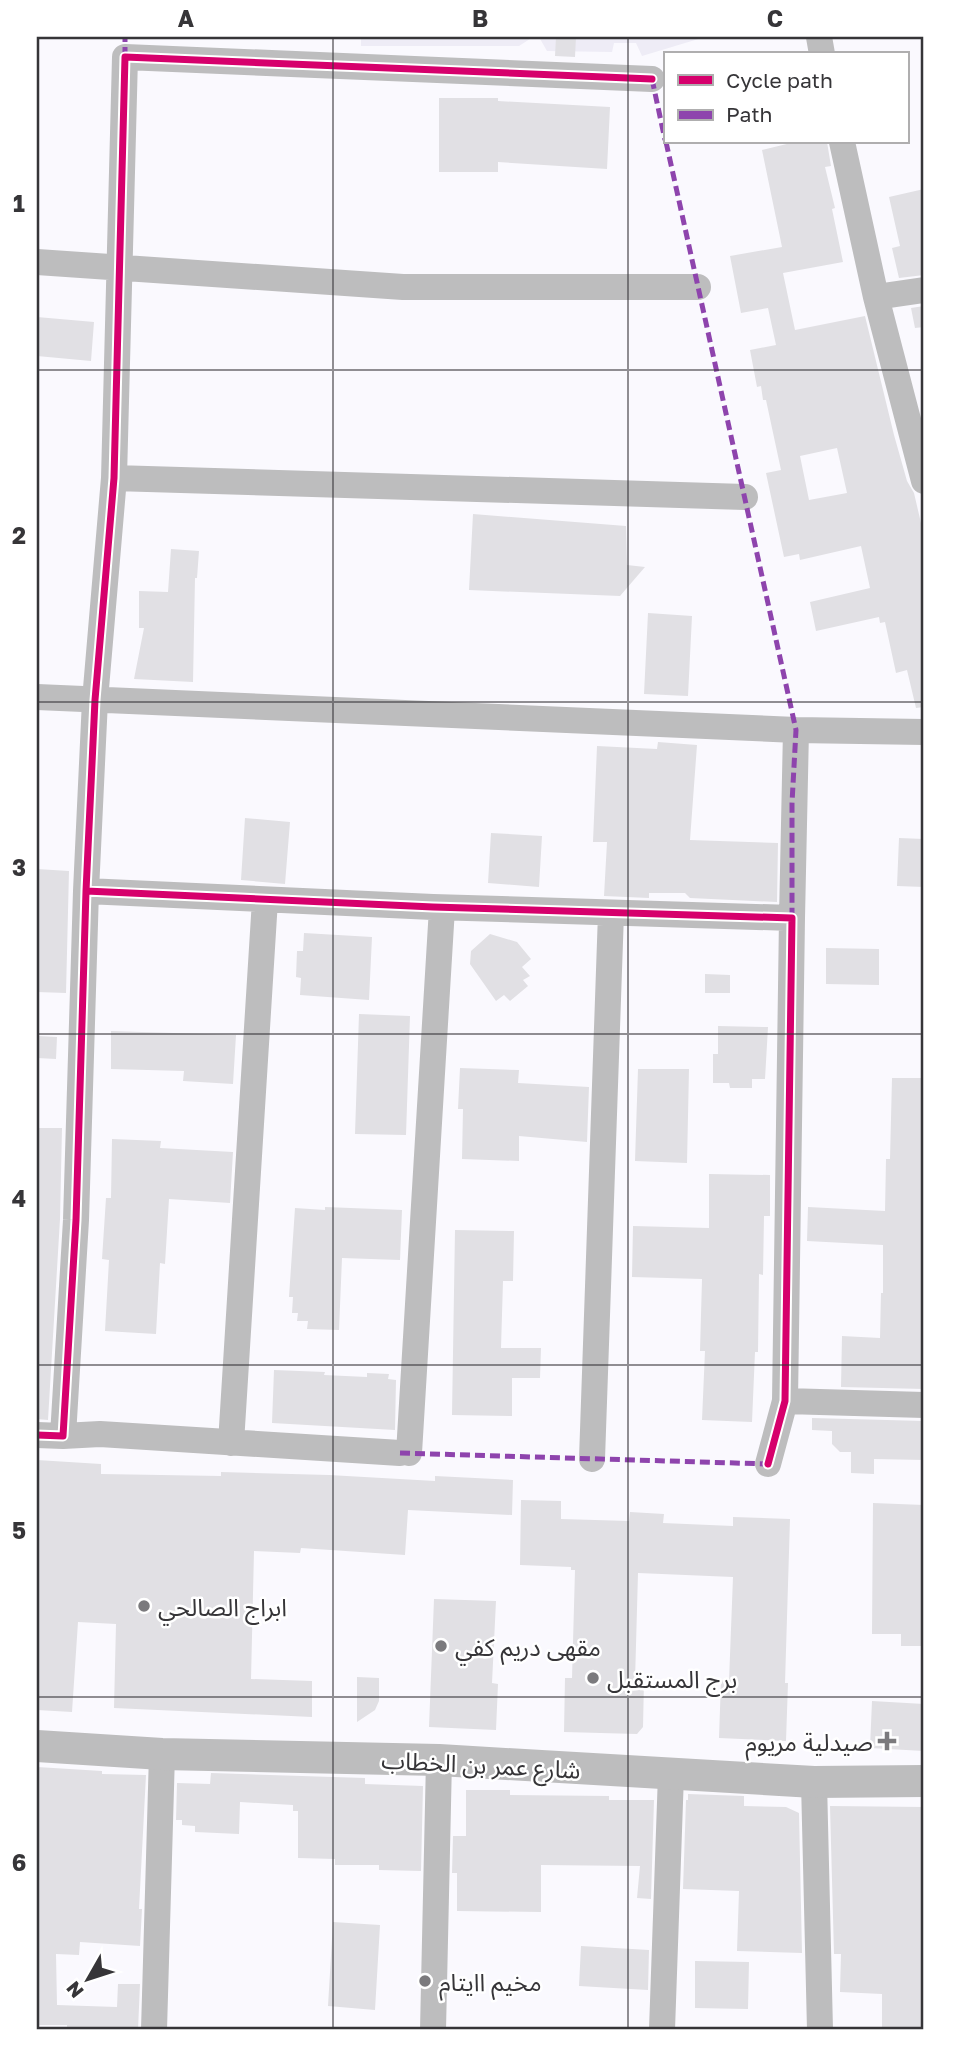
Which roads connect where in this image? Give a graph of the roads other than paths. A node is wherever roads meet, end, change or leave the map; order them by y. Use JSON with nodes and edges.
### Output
{"nodes":[{"id":1,"x":652,"y":79,"type":"dead end"},
{"id":2,"x":842,"y":144,"type":"edge"},
{"id":3,"x":37,"y":262,"type":"edge"},
{"id":4,"x":120,"y":269,"type":"junction"},
{"id":5,"x":698,"y":287,"type":"dead end"},
{"id":6,"x":924,"y":290,"type":"edge"},
{"id":7,"x":876,"y":297,"type":"junction"},
{"id":8,"x":114,"y":478,"type":"junction"},
{"id":9,"x":924,"y":481,"type":"edge"},
{"id":10,"x":745,"y":497,"type":"dead end"},
{"id":11,"x":37,"y":697,"type":"edge"},
{"id":12,"x":95,"y":700,"type":"junction"},
{"id":13,"x":796,"y":730,"type":"junction"},
{"id":14,"x":924,"y":732,"type":"edge"},
{"id":15,"x":86,"y":891,"type":"junction"},
{"id":16,"x":265,"y":900,"type":"junction"},
{"id":17,"x":442,"y":908,"type":"junction"},
{"id":18,"x":611,"y":913,"type":"junction"},
{"id":19,"x":792,"y":918,"type":"junction"},
{"id":20,"x":785,"y":1401,"type":"junction"},
{"id":21,"x":924,"y":1405,"type":"edge"},
{"id":22,"x":50,"y":1436,"type":"edge"},
{"id":23,"x":231,"y":1443,"type":"junction"},
{"id":24,"x":592,"y":1459,"type":"dead end"},
{"id":25,"x":768,"y":1464,"type":"dead end"},
{"id":26,"x":37,"y":1746,"type":"edge"},
{"id":27,"x":162,"y":1754,"type":"junction"},
{"id":28,"x":439,"y":1760,"type":"junction"},
{"id":29,"x":671,"y":1774,"type":"junction"},
{"id":30,"x":924,"y":1781,"type":"edge"},
{"id":31,"x":814,"y":1782,"type":"junction"},
{"id":32,"x":154,"y":2030,"type":"edge"},
{"id":33,"x":433,"y":2030,"type":"edge"},
{"id":34,"x":662,"y":2030,"type":"edge"},
{"id":35,"x":820,"y":2030,"type":"edge"}],
"edges":[{"from":1,"to":4,"type":"street"},
{"from":2,"to":7,"type":"street"},
{"from":3,"to":4,"type":"street"},
{"from":4,"to":5,"type":"street"},
{"from":4,"to":8,"type":"street"},
{"from":6,"to":7,"type":"street"},
{"from":7,"to":9,"type":"street"},
{"from":8,"to":10,"type":"street"},
{"from":8,"to":12,"type":"street"},
{"from":11,"to":12,"type":"street"},
{"from":12,"to":13,"type":"street"},
{"from":12,"to":15,"type":"street"},
{"from":13,"to":14,"type":"street"},
{"from":13,"to":19,"type":"street"},
{"from":15,"to":16,"type":"street"},
{"from":15,"to":22,"type":"street"},
{"from":16,"to":17,"type":"street"},
{"from":16,"to":23,"type":"street"},
{"from":17,"to":18,"type":"street"},
{"from":17,"to":23,"type":"street"},
{"from":18,"to":19,"type":"street"},
{"from":18,"to":24,"type":"street"},
{"from":19,"to":20,"type":"street"},
{"from":20,"to":21,"type":"street"},
{"from":20,"to":25,"type":"street"},
{"from":22,"to":23,"type":"street"},
{"from":26,"to":27,"type":"street","name":"شارع عمر بن الخطاب"},
{"from":27,"to":28,"type":"street","name":"شارع عمر بن الخطاب"},
{"from":27,"to":32,"type":"street"},
{"from":28,"to":29,"type":"street","name":"شارع عمر بن الخطاب"},
{"from":28,"to":33,"type":"street"},
{"from":29,"to":31,"type":"street","name":"شارع عمر بن الخطاب"},
{"from":29,"to":34,"type":"street"},
{"from":30,"to":31,"type":"street","name":"شارع عمر بن الخطاب"},
{"from":31,"to":35,"type":"street"}]}
